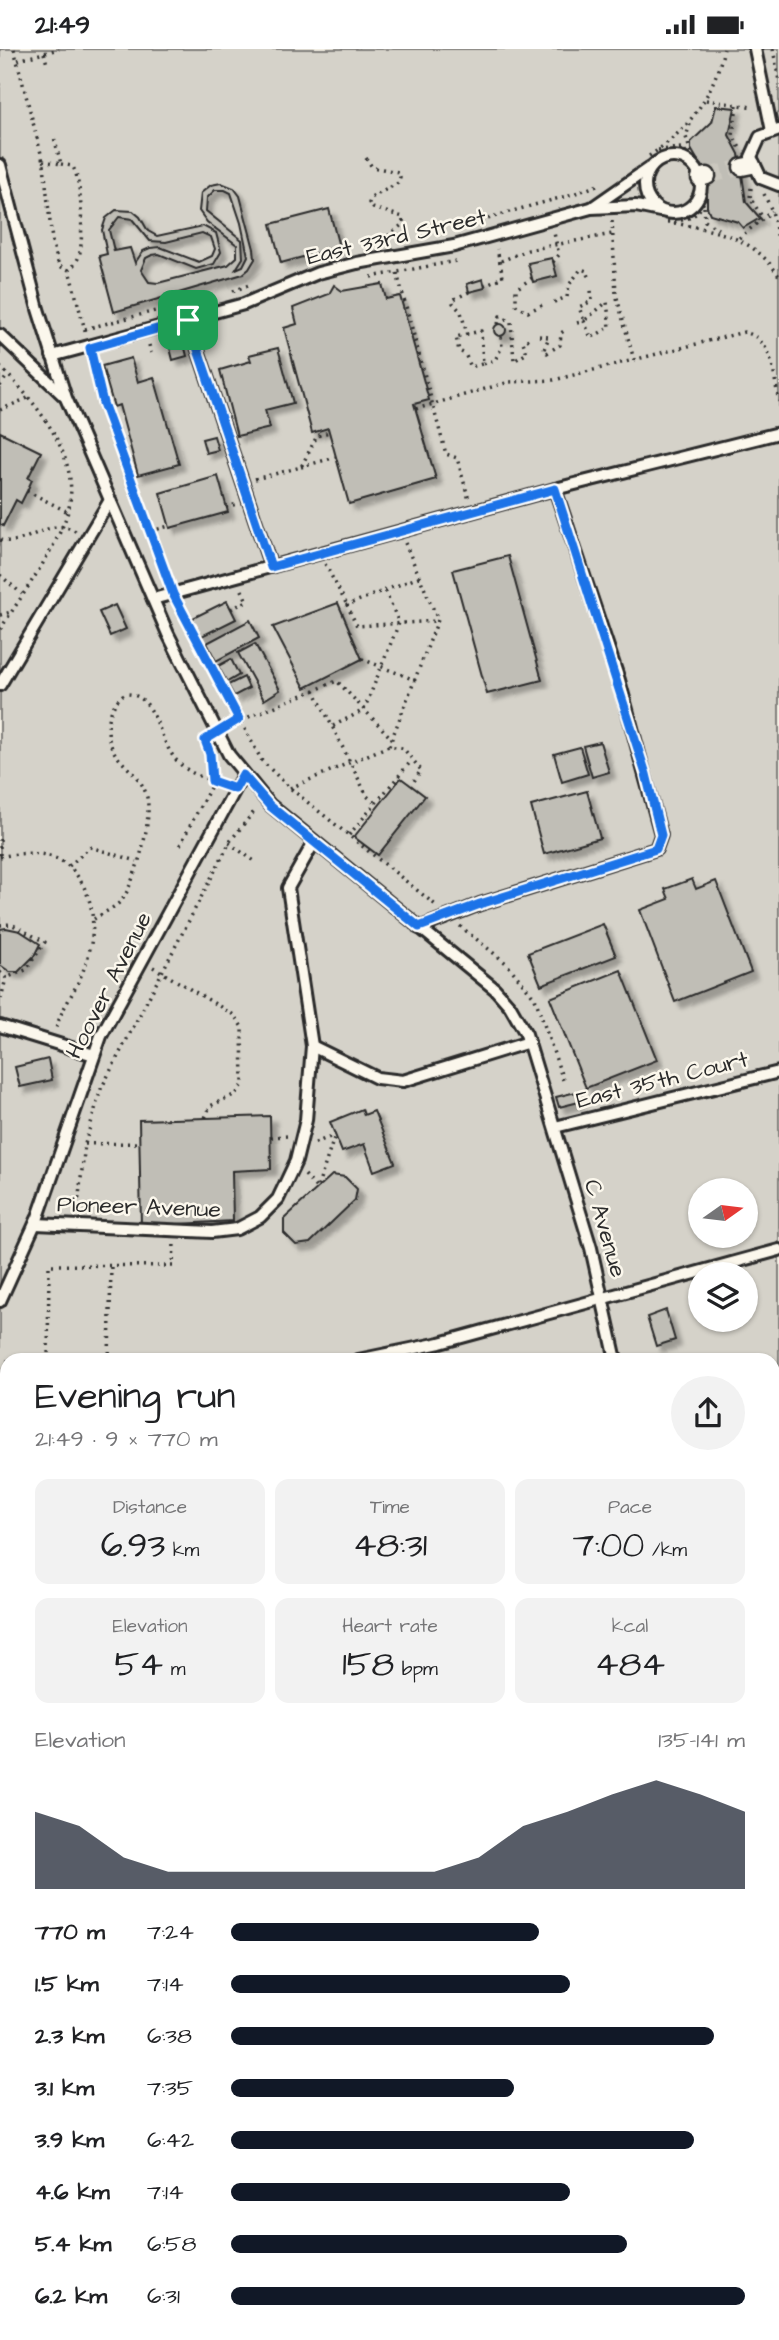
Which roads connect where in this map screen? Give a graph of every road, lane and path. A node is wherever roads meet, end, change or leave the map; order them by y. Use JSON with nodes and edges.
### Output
{"nodes":[{"id":1,"x":14,"y":49,"type":"edge"},
{"id":2,"x":60,"y":49,"type":"edge"},
{"id":3,"x":724,"y":49,"type":"edge"},
{"id":4,"x":755,"y":49,"type":"edge"},
{"id":5,"x":773,"y":49,"type":"edge"},
{"id":6,"x":44,"y":53,"type":"junction"},
{"id":7,"x":17,"y":60,"type":"junction"},
{"id":8,"x":47,"y":64,"type":"dead end"},
{"id":9,"x":779,"y":79,"type":"edge"},
{"id":10,"x":706,"y":100,"type":"junction"},
{"id":11,"x":737,"y":105,"type":"junction"},
{"id":12,"x":752,"y":107,"type":"dead end"},
{"id":13,"x":691,"y":120,"type":"junction"},
{"id":14,"x":776,"y":130,"type":"edge"},
{"id":15,"x":54,"y":137,"type":"dead end"},
{"id":16,"x":692,"y":155,"type":"dead end"},
{"id":17,"x":366,"y":158,"type":"dead end"},
{"id":18,"x":43,"y":161,"type":"junction"},
{"id":19,"x":640,"y":161,"type":"dead end"},
{"id":20,"x":745,"y":161,"type":"junction"},
{"id":21,"x":61,"y":164,"type":"junction"},
{"id":22,"x":655,"y":164,"type":"junction"},
{"id":23,"x":0,"y":165,"type":"edge"},
{"id":24,"x":605,"y":182,"type":"dead end"},
{"id":25,"x":751,"y":183,"type":"dead end"},
{"id":26,"x":779,"y":185,"type":"edge"},
{"id":27,"x":704,"y":205,"type":"dead end"},
{"id":28,"x":591,"y":208,"type":"junction"},
{"id":29,"x":660,"y":211,"type":"junction"},
{"id":30,"x":772,"y":211,"type":"dead end"},
{"id":31,"x":763,"y":218,"type":"junction"},
{"id":32,"x":551,"y":219,"type":"junction"},
{"id":33,"x":612,"y":219,"type":"dead end"},
{"id":34,"x":668,"y":222,"type":"dead end"},
{"id":35,"x":463,"y":229,"type":"dead end"},
{"id":36,"x":724,"y":232,"type":"junction"},
{"id":37,"x":612,"y":234,"type":"junction"},
{"id":38,"x":739,"y":238,"type":"junction"},
{"id":39,"x":557,"y":243,"type":"junction"},
{"id":40,"x":387,"y":245,"type":"dead end"},
{"id":41,"x":553,"y":262,"type":"dead end"},
{"id":42,"x":69,"y":270,"type":"junction"},
{"id":43,"x":397,"y":273,"type":"dead end"},
{"id":44,"x":779,"y":276,"type":"edge"},
{"id":45,"x":532,"y":278,"type":"dead end"},
{"id":46,"x":590,"y":279,"type":"dead end"},
{"id":47,"x":484,"y":285,"type":"dead end"},
{"id":48,"x":592,"y":290,"type":"dead end"},
{"id":49,"x":469,"y":292,"type":"dead end"},
{"id":50,"x":452,"y":293,"type":"dead end"},
{"id":51,"x":454,"y":299,"type":"junction"},
{"id":52,"x":554,"y":302,"type":"dead end"},
{"id":53,"x":544,"y":304,"type":"dead end"},
{"id":54,"x":188,"y":320,"type":"junction"},
{"id":55,"x":584,"y":321,"type":"junction"},
{"id":56,"x":577,"y":323,"type":"dead end"},
{"id":57,"x":498,"y":324,"type":"dead end"},
{"id":58,"x":568,"y":329,"type":"dead end"},
{"id":59,"x":467,"y":334,"type":"junction"},
{"id":60,"x":0,"y":335,"type":"edge"},
{"id":61,"x":502,"y":336,"type":"dead end"},
{"id":62,"x":539,"y":336,"type":"dead end"},
{"id":63,"x":529,"y":339,"type":"dead end"},
{"id":64,"x":149,"y":345,"type":"dead end"},
{"id":65,"x":90,"y":348,"type":"junction"},
{"id":66,"x":152,"y":353,"type":"dead end"},
{"id":67,"x":52,"y":356,"type":"junction"},
{"id":68,"x":634,"y":360,"type":"junction"},
{"id":69,"x":483,"y":364,"type":"junction"},
{"id":70,"x":0,"y":367,"type":"edge"},
{"id":71,"x":8,"y":375,"type":"junction"},
{"id":72,"x":0,"y":386,"type":"edge"},
{"id":73,"x":29,"y":398,"type":"junction"},
{"id":74,"x":66,"y":398,"type":"junction"},
{"id":75,"x":779,"y":402,"type":"edge"},
{"id":76,"x":432,"y":404,"type":"junction"},
{"id":77,"x":416,"y":409,"type":"dead end"},
{"id":78,"x":0,"y":410,"type":"edge"},
{"id":79,"x":329,"y":432,"type":"dead end"},
{"id":80,"x":779,"y":433,"type":"edge"},
{"id":81,"x":336,"y":457,"type":"dead end"},
{"id":82,"x":301,"y":467,"type":"junction"},
{"id":83,"x":243,"y":482,"type":"junction"},
{"id":84,"x":555,"y":489,"type":"junction"},
{"id":85,"x":27,"y":491,"type":"dead end"},
{"id":86,"x":110,"y":500,"type":"junction"},
{"id":87,"x":469,"y":501,"type":"dead end"},
{"id":88,"x":68,"y":512,"type":"junction"},
{"id":89,"x":63,"y":525,"type":"junction"},
{"id":90,"x":169,"y":526,"type":"dead end"},
{"id":91,"x":150,"y":531,"type":"junction"},
{"id":92,"x":404,"y":539,"type":"dead end"},
{"id":93,"x":0,"y":540,"type":"edge"},
{"id":94,"x":86,"y":541,"type":"junction"},
{"id":95,"x":323,"y":561,"type":"dead end"},
{"id":96,"x":271,"y":567,"type":"junction"},
{"id":97,"x":0,"y":575,"type":"edge"},
{"id":98,"x":235,"y":577,"type":"junction"},
{"id":99,"x":419,"y":577,"type":"junction"},
{"id":100,"x":385,"y":590,"type":"junction"},
{"id":101,"x":22,"y":594,"type":"junction"},
{"id":102,"x":173,"y":594,"type":"junction"},
{"id":103,"x":153,"y":599,"type":"junction"},
{"id":104,"x":347,"y":605,"type":"junction"},
{"id":105,"x":231,"y":609,"type":"dead end"},
{"id":106,"x":11,"y":612,"type":"junction"},
{"id":107,"x":0,"y":615,"type":"edge"},
{"id":108,"x":438,"y":620,"type":"junction"},
{"id":109,"x":399,"y":623,"type":"junction"},
{"id":110,"x":0,"y":630,"type":"edge"},
{"id":111,"x":362,"y":659,"type":"dead end"},
{"id":112,"x":382,"y":667,"type":"junction"},
{"id":113,"x":415,"y":680,"type":"junction"},
{"id":114,"x":0,"y":685,"type":"edge"},
{"id":115,"x":314,"y":690,"type":"junction"},
{"id":116,"x":365,"y":710,"type":"junction"},
{"id":117,"x":239,"y":719,"type":"junction"},
{"id":118,"x":333,"y":726,"type":"junction"},
{"id":119,"x":217,"y":732,"type":"junction"},
{"id":120,"x":392,"y":739,"type":"junction"},
{"id":121,"x":389,"y":746,"type":"junction"},
{"id":122,"x":412,"y":760,"type":"junction"},
{"id":123,"x":351,"y":762,"type":"junction"},
{"id":124,"x":243,"y":775,"type":"junction"},
{"id":125,"x":281,"y":779,"type":"junction"},
{"id":126,"x":212,"y":781,"type":"junction"},
{"id":127,"x":411,"y":786,"type":"dead end"},
{"id":128,"x":235,"y":789,"type":"junction"},
{"id":129,"x":290,"y":789,"type":"junction"},
{"id":130,"x":264,"y":799,"type":"junction"},
{"id":131,"x":374,"y":802,"type":"junction"},
{"id":132,"x":349,"y":835,"type":"junction"},
{"id":133,"x":0,"y":839,"type":"edge"},
{"id":134,"x":314,"y":842,"type":"junction"},
{"id":135,"x":229,"y":843,"type":"junction"},
{"id":136,"x":180,"y":845,"type":"dead end"},
{"id":137,"x":0,"y":857,"type":"edge"},
{"id":138,"x":137,"y":861,"type":"junction"},
{"id":139,"x":257,"y":863,"type":"dead end"},
{"id":140,"x":69,"y":866,"type":"junction"},
{"id":141,"x":449,"y":916,"type":"junction"},
{"id":142,"x":94,"y":919,"type":"junction"},
{"id":143,"x":0,"y":925,"type":"edge"},
{"id":144,"x":419,"y":927,"type":"junction"},
{"id":145,"x":143,"y":960,"type":"junction"},
{"id":146,"x":0,"y":972,"type":"edge"},
{"id":147,"x":160,"y":972,"type":"junction"},
{"id":148,"x":6,"y":978,"type":"junction"},
{"id":149,"x":0,"y":1003,"type":"edge"},
{"id":150,"x":0,"y":1026,"type":"edge"},
{"id":151,"x":53,"y":1042,"type":"junction"},
{"id":152,"x":529,"y":1042,"type":"junction"},
{"id":153,"x":313,"y":1046,"type":"junction"},
{"id":154,"x":94,"y":1055,"type":"junction"},
{"id":155,"x":779,"y":1072,"type":"edge"},
{"id":156,"x":563,"y":1080,"type":"dead end"},
{"id":157,"x":205,"y":1118,"type":"dead end"},
{"id":158,"x":555,"y":1127,"type":"junction"},
{"id":159,"x":139,"y":1143,"type":"dead end"},
{"id":160,"x":85,"y":1144,"type":"junction"},
{"id":161,"x":298,"y":1150,"type":"junction"},
{"id":162,"x":317,"y":1189,"type":"dead end"},
{"id":163,"x":36,"y":1224,"type":"junction"},
{"id":164,"x":75,"y":1226,"type":"junction"},
{"id":165,"x":174,"y":1231,"type":"junction"},
{"id":166,"x":779,"y":1250,"type":"edge"},
{"id":167,"x":111,"y":1265,"type":"junction"},
{"id":168,"x":604,"y":1300,"type":"junction"},
{"id":169,"x":0,"y":1301,"type":"edge"},
{"id":170,"x":48,"y":1353,"type":"edge"},
{"id":171,"x":109,"y":1353,"type":"edge"},
{"id":172,"x":392,"y":1353,"type":"edge"},
{"id":173,"x":615,"y":1353,"type":"edge"}],
"edges":[{"from":1,"to":7,"type":"path"},
{"from":2,"to":6,"type":"path"},
{"from":3,"to":10,"type":"path"},
{"from":4,"to":14,"type":"lane"},
{"from":5,"to":9,"type":"path"},
{"from":6,"to":7,"type":"path"},
{"from":6,"to":8,"type":"path"},
{"from":7,"to":18,"type":"path"},
{"from":10,"to":11,"type":"path"},
{"from":10,"to":13,"type":"path"},
{"from":11,"to":12,"type":"path"},
{"from":11,"to":20,"type":"path"},
{"from":13,"to":16,"type":"path"},
{"from":13,"to":19,"type":"path"},
{"from":14,"to":20,"type":"lane"},
{"from":15,"to":21,"type":"path"},
{"from":17,"to":40,"type":"path"},
{"from":18,"to":21,"type":"path"},
{"from":18,"to":42,"type":"path"},
{"from":20,"to":26,"type":"lane"},
{"from":21,"to":42,"type":"path"},
{"from":22,"to":28,"type":"lane","name":"East 33rd Street"},
{"from":22,"to":29,"type":"lane"},
{"from":22,"to":29,"type":"lane","name":"East 33rd Street"},
{"from":23,"to":67,"type":"lane","name":"C Avenue"},
{"from":24,"to":35,"type":"path"},
{"from":25,"to":31,"type":"path"},
{"from":27,"to":36,"type":"path"},
{"from":28,"to":29,"type":"lane","name":"East 33rd Street"},
{"from":28,"to":32,"type":"lane","name":"East 33rd Street"},
{"from":30,"to":31,"type":"path"},
{"from":31,"to":38,"type":"path"},
{"from":32,"to":39,"type":"path"},
{"from":32,"to":54,"type":"lane","name":"East 33rd Street"},
{"from":33,"to":37,"type":"path"},
{"from":34,"to":36,"type":"path"},
{"from":36,"to":38,"type":"path"},
{"from":37,"to":39,"type":"path"},
{"from":37,"to":68,"type":"path"},
{"from":38,"to":44,"type":"path"},
{"from":39,"to":41,"type":"path"},
{"from":39,"to":47,"type":"path"},
{"from":42,"to":65,"type":"path"},
{"from":43,"to":76,"type":"path"},
{"from":45,"to":53,"type":"path"},
{"from":46,"to":52,"type":"path"},
{"from":48,"to":55,"type":"path"},
{"from":49,"to":51,"type":"path"},
{"from":50,"to":51,"type":"path"},
{"from":51,"to":59,"type":"path"},
{"from":54,"to":65,"type":"lane","name":"East 33rd Street"},
{"from":54,"to":83,"type":"lane"},
{"from":55,"to":55,"type":"path"},
{"from":55,"to":56,"type":"path"},
{"from":57,"to":63,"type":"path"},
{"from":58,"to":62,"type":"path"},
{"from":59,"to":69,"type":"path"},
{"from":59,"to":69,"type":"path"},
{"from":60,"to":74,"type":"lane"},
{"from":61,"to":69,"type":"path"},
{"from":64,"to":66,"type":"path"},
{"from":65,"to":67,"type":"lane","name":"East 33rd Street"},
{"from":65,"to":91,"type":"path"},
{"from":67,"to":74,"type":"lane","name":"C Avenue"},
{"from":68,"to":75,"type":"path"},
{"from":68,"to":76,"type":"path"},
{"from":70,"to":71,"type":"path"},
{"from":71,"to":72,"type":"path"},
{"from":71,"to":73,"type":"path"},
{"from":73,"to":78,"type":"path"},
{"from":73,"to":88,"type":"path"},
{"from":74,"to":86,"type":"lane","name":"C Avenue"},
{"from":76,"to":77,"type":"path"},
{"from":76,"to":87,"type":"path"},
{"from":79,"to":82,"type":"path"},
{"from":80,"to":84,"type":"lane"},
{"from":81,"to":82,"type":"path"},
{"from":82,"to":83,"type":"path"},
{"from":83,"to":96,"type":"lane"},
{"from":84,"to":96,"type":"lane"},
{"from":84,"to":141,"type":"lane"},
{"from":85,"to":88,"type":"path"},
{"from":86,"to":94,"type":"lane"},
{"from":86,"to":103,"type":"lane","name":"C Avenue"},
{"from":88,"to":89,"type":"path"},
{"from":89,"to":93,"type":"path"},
{"from":89,"to":94,"type":"path"},
{"from":89,"to":101,"type":"path"},
{"from":90,"to":91,"type":"path"},
{"from":91,"to":102,"type":"path"},
{"from":92,"to":99,"type":"path"},
{"from":94,"to":114,"type":"lane"},
{"from":95,"to":104,"type":"path"},
{"from":96,"to":98,"type":"lane"},
{"from":97,"to":101,"type":"path"},
{"from":98,"to":102,"type":"lane"},
{"from":98,"to":105,"type":"path"},
{"from":99,"to":100,"type":"path"},
{"from":99,"to":108,"type":"path"},
{"from":100,"to":104,"type":"path"},
{"from":100,"to":109,"type":"path"},
{"from":101,"to":106,"type":"path"},
{"from":102,"to":103,"type":"lane"},
{"from":102,"to":117,"type":"path"},
{"from":103,"to":119,"type":"lane","name":"C Avenue"},
{"from":104,"to":109,"type":"path"},
{"from":106,"to":107,"type":"path"},
{"from":106,"to":110,"type":"path"},
{"from":108,"to":109,"type":"path"},
{"from":108,"to":113,"type":"path"},
{"from":109,"to":112,"type":"path"},
{"from":111,"to":112,"type":"path"},
{"from":112,"to":113,"type":"path"},
{"from":112,"to":116,"type":"path"},
{"from":113,"to":120,"type":"path"},
{"from":115,"to":116,"type":"path"},
{"from":115,"to":117,"type":"path"},
{"from":115,"to":118,"type":"path"},
{"from":116,"to":118,"type":"path"},
{"from":116,"to":120,"type":"path"},
{"from":117,"to":119,"type":"path"},
{"from":117,"to":125,"type":"path"},
{"from":118,"to":123,"type":"path"},
{"from":119,"to":124,"type":"lane","name":"C Avenue"},
{"from":119,"to":126,"type":"path"},
{"from":120,"to":121,"type":"path"},
{"from":121,"to":122,"type":"path"},
{"from":121,"to":123,"type":"path"},
{"from":122,"to":127,"type":"path"},
{"from":122,"to":131,"type":"path"},
{"from":123,"to":129,"type":"path"},
{"from":123,"to":131,"type":"path"},
{"from":124,"to":128,"type":"lane","name":"Hoover Avenue"},
{"from":124,"to":130,"type":"lane","name":"C Avenue"},
{"from":125,"to":129,"type":"path"},
{"from":125,"to":130,"type":"path"},
{"from":126,"to":128,"type":"path"},
{"from":126,"to":136,"type":"path"},
{"from":126,"to":138,"type":"path"},
{"from":128,"to":145,"type":"lane","name":"Hoover Avenue"},
{"from":129,"to":132,"type":"path"},
{"from":130,"to":134,"type":"lane","name":"C Avenue"},
{"from":130,"to":135,"type":"path"},
{"from":131,"to":132,"type":"path"},
{"from":132,"to":141,"type":"path"},
{"from":133,"to":137,"type":"path"},
{"from":134,"to":144,"type":"lane","name":"C Avenue"},
{"from":134,"to":153,"type":"lane","name":"Pioneer Avenue"},
{"from":135,"to":139,"type":"path"},
{"from":135,"to":147,"type":"path"},
{"from":137,"to":140,"type":"path"},
{"from":138,"to":140,"type":"path"},
{"from":138,"to":142,"type":"path"},
{"from":140,"to":142,"type":"path"},
{"from":141,"to":144,"type":"lane"},
{"from":141,"to":156,"type":"path"},
{"from":142,"to":151,"type":"path"},
{"from":143,"to":148,"type":"path"},
{"from":144,"to":152,"type":"lane","name":"C Avenue"},
{"from":145,"to":147,"type":"path"},
{"from":145,"to":154,"type":"lane","name":"Hoover Avenue"},
{"from":146,"to":148,"type":"path"},
{"from":147,"to":157,"type":"path"},
{"from":147,"to":160,"type":"path"},
{"from":148,"to":149,"type":"path"},
{"from":150,"to":151,"type":"lane"},
{"from":151,"to":154,"type":"lane"},
{"from":152,"to":153,"type":"lane"},
{"from":152,"to":158,"type":"lane","name":"C Avenue"},
{"from":153,"to":161,"type":"lane","name":"Pioneer Avenue"},
{"from":154,"to":163,"type":"lane","name":"Hoover Avenue"},
{"from":155,"to":158,"type":"lane","name":"East 35th Court"},
{"from":158,"to":168,"type":"lane","name":"C Avenue"},
{"from":159,"to":160,"type":"path"},
{"from":160,"to":164,"type":"path"},
{"from":161,"to":162,"type":"path"},
{"from":161,"to":165,"type":"lane","name":"Pioneer Avenue"},
{"from":163,"to":164,"type":"lane","name":"Pioneer Avenue"},
{"from":163,"to":169,"type":"lane","name":"Hoover Avenue"},
{"from":164,"to":165,"type":"lane","name":"Pioneer Avenue"},
{"from":165,"to":167,"type":"path"},
{"from":166,"to":168,"type":"lane"},
{"from":167,"to":170,"type":"path"},
{"from":167,"to":171,"type":"path"},
{"from":168,"to":172,"type":"lane"},
{"from":168,"to":173,"type":"lane","name":"C Avenue"}]}
